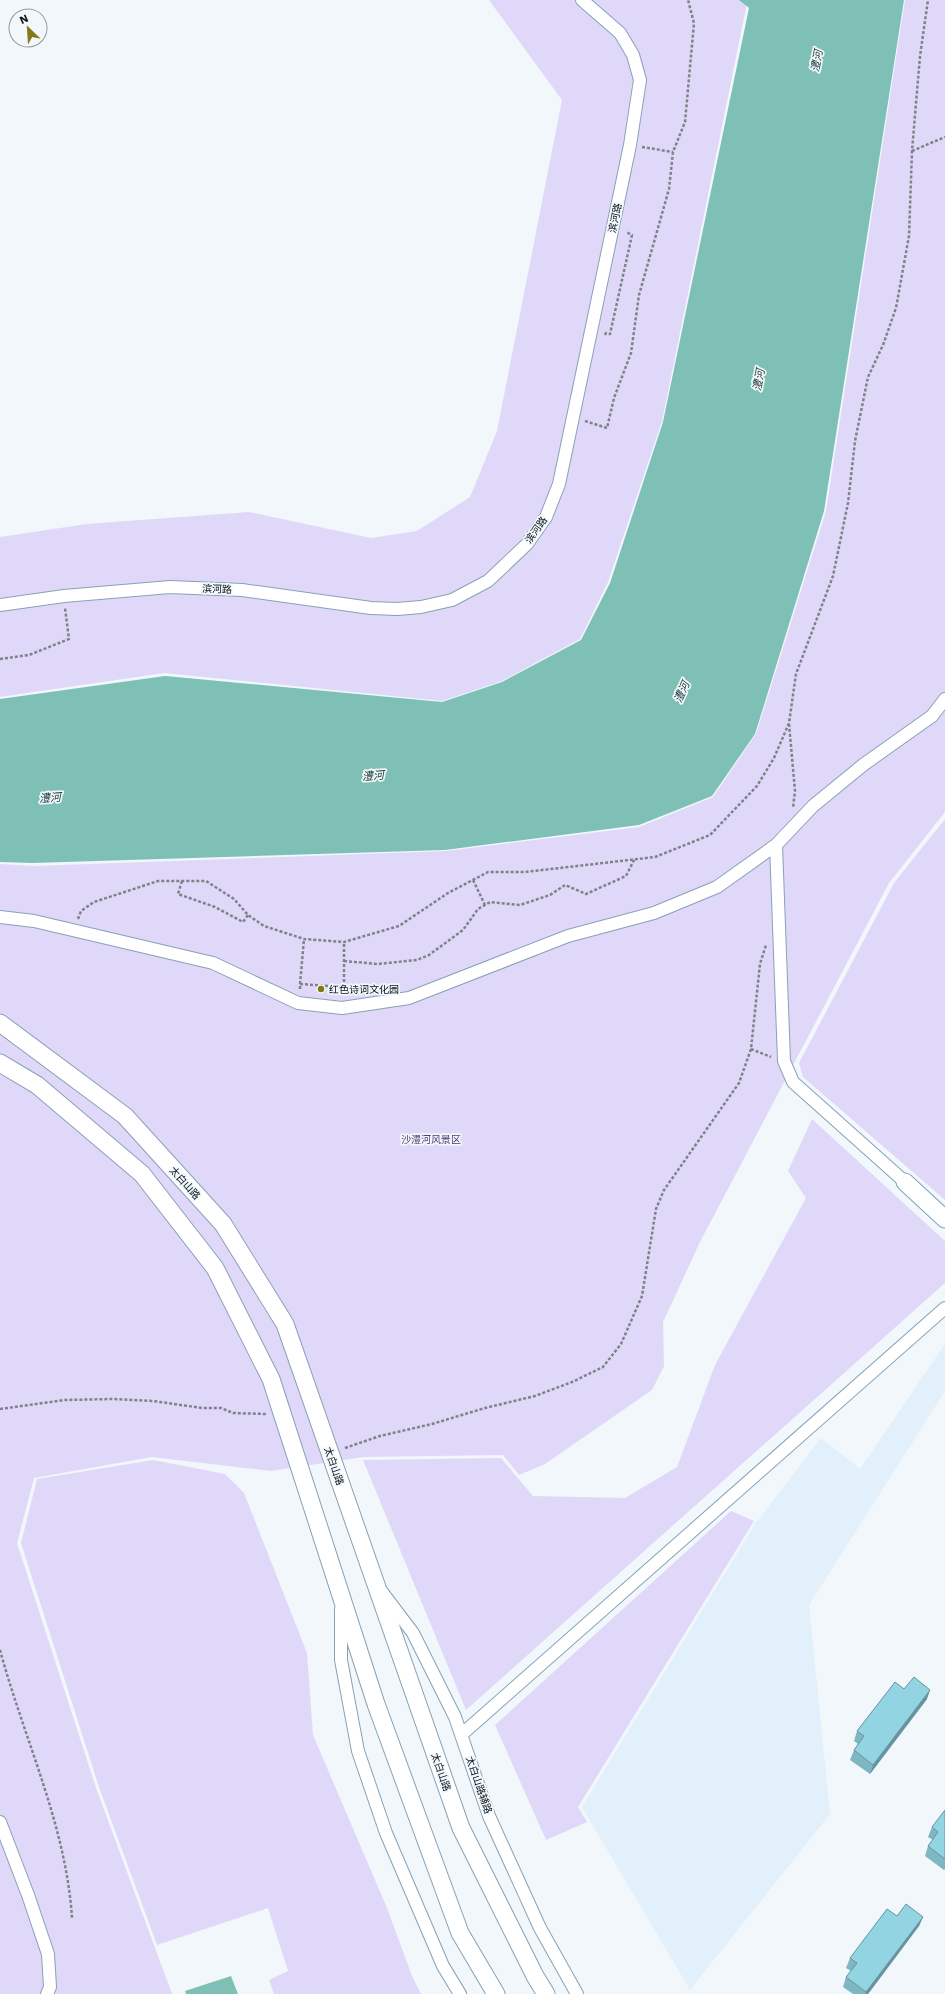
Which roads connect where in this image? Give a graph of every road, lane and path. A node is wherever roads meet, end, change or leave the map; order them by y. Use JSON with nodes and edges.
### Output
{"nodes":[{"id":1,"x":582,"y":0,"type":"edge"},
{"id":2,"x":688,"y":0,"type":"edge"},
{"id":3,"x":928,"y":0,"type":"edge"},
{"id":4,"x":945,"y":137,"type":"edge"},
{"id":5,"x":636,"y":146,"type":"junction"},
{"id":6,"x":673,"y":152,"type":"junction"},
{"id":7,"x":912,"y":152,"type":"junction"},
{"id":8,"x":640,"y":155,"type":"dead end"},
{"id":9,"x":627,"y":225,"type":"dead end"},
{"id":10,"x":604,"y":340,"type":"dead end"},
{"id":11,"x":588,"y":414,"type":"dead end"},
{"id":12,"x":573,"y":418,"type":"junction"},
{"id":13,"x":587,"y":422,"type":"junction"},
{"id":14,"x":64,"y":596,"type":"junction"},
{"id":15,"x":0,"y":605,"type":"edge"},
{"id":16,"x":0,"y":659,"type":"edge"},
{"id":17,"x":945,"y":699,"type":"edge"},
{"id":18,"x":789,"y":723,"type":"junction"},
{"id":19,"x":790,"y":830,"type":"junction"},
{"id":20,"x":776,"y":845,"type":"junction"},
{"id":21,"x":634,"y":859,"type":"junction"},
{"id":22,"x":473,"y":880,"type":"junction"},
{"id":23,"x":182,"y":881,"type":"junction"},
{"id":24,"x":485,"y":905,"type":"junction"},
{"id":25,"x":248,"y":915,"type":"junction"},
{"id":26,"x":0,"y":917,"type":"edge"},
{"id":27,"x":779,"y":922,"type":"junction"},
{"id":28,"x":72,"y":931,"type":"junction"},
{"id":29,"x":304,"y":939,"type":"junction"},
{"id":30,"x":344,"y":942,"type":"junction"},
{"id":31,"x":344,"y":961,"type":"junction"},
{"id":32,"x":300,"y":984,"type":"junction"},
{"id":33,"x":344,"y":987,"type":"junction"},
{"id":34,"x":298,"y":1003,"type":"junction"},
{"id":35,"x":342,"y":1008,"type":"junction"},
{"id":36,"x":0,"y":1023,"type":"edge"},
{"id":37,"x":751,"y":1049,"type":"junction"},
{"id":38,"x":784,"y":1061,"type":"junction"},
{"id":39,"x":0,"y":1063,"type":"edge"},
{"id":40,"x":905,"y":1182,"type":"joint"},
{"id":41,"x":945,"y":1219,"type":"edge"},
{"id":42,"x":945,"y":1308,"type":"edge"},
{"id":43,"x":0,"y":1409,"type":"edge"},
{"id":44,"x":282,"y":1414,"type":"junction"},
{"id":45,"x":330,"y":1454,"type":"junction"},
{"id":46,"x":374,"y":1580,"type":"junction"},
{"id":47,"x":341,"y":1596,"type":"junction"},
{"id":48,"x":0,"y":1650,"type":"edge"},
{"id":49,"x":461,"y":1735,"type":"junction"},
{"id":50,"x":0,"y":1822,"type":"edge"},
{"id":51,"x":72,"y":1918,"type":"dead end"},
{"id":52,"x":47,"y":1994,"type":"edge"},
{"id":53,"x":460,"y":1994,"type":"edge"},
{"id":54,"x":496,"y":1994,"type":"edge"},
{"id":55,"x":546,"y":1994,"type":"edge"},
{"id":56,"x":577,"y":1994,"type":"edge"}],
"edges":[{"from":1,"to":5,"type":"street","name":"滨河路"},
{"from":2,"to":6,"type":"path"},
{"from":3,"to":7,"type":"path"},
{"from":4,"to":7,"type":"path"},
{"from":5,"to":6,"type":"path"},
{"from":5,"to":8,"type":"path"},
{"from":5,"to":12,"type":"street","name":"滨河路"},
{"from":6,"to":13,"type":"path"},
{"from":7,"to":18,"type":"path"},
{"from":9,"to":10,"type":"path"},
{"from":11,"to":13,"type":"path"},
{"from":12,"to":13,"type":"path"},
{"from":12,"to":14,"type":"street","name":"滨河路"},
{"from":14,"to":15,"type":"street","name":"滨河路"},
{"from":14,"to":16,"type":"path"},
{"from":17,"to":19,"type":"street"},
{"from":18,"to":19,"type":"path"},
{"from":18,"to":21,"type":"path"},
{"from":19,"to":20,"type":"street"},
{"from":20,"to":27,"type":"street"},
{"from":20,"to":35,"type":"street"},
{"from":21,"to":22,"type":"path"},
{"from":21,"to":24,"type":"path"},
{"from":22,"to":24,"type":"path"},
{"from":22,"to":30,"type":"path"},
{"from":23,"to":25,"type":"path"},
{"from":23,"to":25,"type":"path"},
{"from":23,"to":28,"type":"path"},
{"from":24,"to":31,"type":"path"},
{"from":25,"to":29,"type":"path"},
{"from":26,"to":28,"type":"street"},
{"from":27,"to":37,"type":"path"},
{"from":27,"to":38,"type":"street"},
{"from":28,"to":34,"type":"street"},
{"from":29,"to":30,"type":"path"},
{"from":29,"to":32,"type":"path"},
{"from":30,"to":31,"type":"path"},
{"from":31,"to":33,"type":"path"},
{"from":32,"to":33,"type":"path"},
{"from":32,"to":34,"type":"path"},
{"from":33,"to":35,"type":"path"},
{"from":34,"to":35,"type":"street"},
{"from":36,"to":45,"type":"main road","name":"太白山路"},
{"from":37,"to":38,"type":"path"},
{"from":37,"to":45,"type":"path"},
{"from":38,"to":40,"type":"street"},
{"from":39,"to":44,"type":"main road"},
{"from":40,"to":41,"type":"main road"},
{"from":42,"to":49,"type":"street"},
{"from":43,"to":44,"type":"path"},
{"from":44,"to":47,"type":"main road"},
{"from":45,"to":46,"type":"main road","name":"太白山路"},
{"from":46,"to":49,"type":"street","name":"太白山路辅路"},
{"from":46,"to":55,"type":"main road","name":"太白山路"},
{"from":47,"to":53,"type":"street"},
{"from":47,"to":54,"type":"main road"},
{"from":48,"to":51,"type":"path"},
{"from":49,"to":56,"type":"street","name":"太白山路辅路"},
{"from":50,"to":52,"type":"street"}]}
